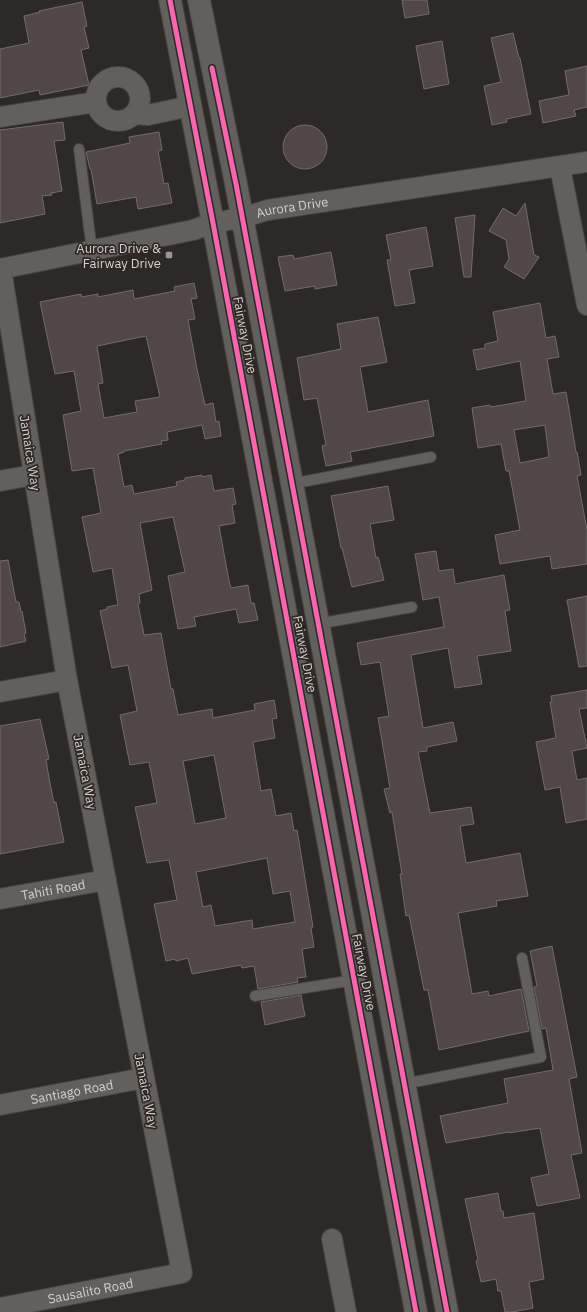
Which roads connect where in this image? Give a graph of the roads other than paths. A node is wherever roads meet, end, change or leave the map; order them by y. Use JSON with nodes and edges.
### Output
{"nodes":[{"id":1,"x":170,"y":0,"type":"edge"},
{"id":2,"x":199,"y":0,"type":"edge"},
{"id":3,"x":96,"y":102,"type":"junction"},
{"id":4,"x":190,"y":106,"type":"junction"},
{"id":5,"x":135,"y":114,"type":"junction"},
{"id":6,"x":0,"y":117,"type":"edge"},
{"id":7,"x":79,"y":149,"type":"dead end"},
{"id":8,"x":587,"y":162,"type":"edge"},
{"id":9,"x":560,"y":167,"type":"junction"},
{"id":10,"x":241,"y":218,"type":"junction"},
{"id":11,"x":213,"y":222,"type":"junction"},
{"id":12,"x":92,"y":251,"type":"junction"},
{"id":13,"x":0,"y":269,"type":"edge"},
{"id":14,"x":587,"y":305,"type":"edge"},
{"id":15,"x":431,"y":457,"type":"dead end"},
{"id":16,"x":33,"y":475,"type":"junction"},
{"id":17,"x":0,"y":481,"type":"edge"},
{"id":18,"x":291,"y":484,"type":"junction"},
{"id":19,"x":412,"y":607,"type":"dead end"},
{"id":20,"x":317,"y":624,"type":"junction"},
{"id":21,"x":67,"y":680,"type":"junction"},
{"id":22,"x":0,"y":692,"type":"edge"},
{"id":23,"x":330,"y":694,"type":"junction"},
{"id":24,"x":302,"y":699,"type":"junction"},
{"id":25,"x":106,"y":880,"type":"junction"},
{"id":26,"x":0,"y":899,"type":"edge"},
{"id":27,"x":522,"y":958,"type":"dead end"},
{"id":28,"x":354,"y":980,"type":"junction"},
{"id":29,"x":255,"y":996,"type":"dead end"},
{"id":30,"x":144,"y":1078,"type":"junction"},
{"id":31,"x":404,"y":1084,"type":"junction"},
{"id":32,"x":0,"y":1105,"type":"edge"},
{"id":33,"x":332,"y":1239,"type":"dead end"},
{"id":34,"x":182,"y":1273,"type":"joint"},
{"id":35,"x":0,"y":1308,"type":"edge"},
{"id":36,"x":346,"y":1312,"type":"edge"},
{"id":37,"x":416,"y":1312,"type":"edge"},
{"id":38,"x":447,"y":1312,"type":"edge"}],
"edges":[{"from":1,"to":4,"type":"street","name":"Fairway Drive"},
{"from":2,"to":10,"type":"street","name":"Fairway Drive"},
{"from":3,"to":5,"type":"street"},
{"from":3,"to":5,"type":"street"},
{"from":3,"to":6,"type":"street"},
{"from":4,"to":5,"type":"street"},
{"from":4,"to":11,"type":"street","name":"Fairway Drive"},
{"from":7,"to":12,"type":"lane"},
{"from":8,"to":9,"type":"street","name":"Aurora Drive"},
{"from":9,"to":10,"type":"street","name":"Aurora Drive"},
{"from":9,"to":14,"type":"street"},
{"from":10,"to":11,"type":"street","name":"Aurora Drive"},
{"from":10,"to":18,"type":"street","name":"Fairway Drive"},
{"from":11,"to":12,"type":"street","name":"Aurora Drive"},
{"from":11,"to":24,"type":"street","name":"Fairway Drive"},
{"from":12,"to":13,"type":"street","name":"Aurora Drive"},
{"from":13,"to":16,"type":"street","name":"Jamaica Way"},
{"from":15,"to":18,"type":"lane"},
{"from":16,"to":17,"type":"street"},
{"from":16,"to":21,"type":"street","name":"Jamaica Way"},
{"from":18,"to":20,"type":"street","name":"Fairway Drive"},
{"from":19,"to":20,"type":"lane"},
{"from":20,"to":23,"type":"street","name":"Fairway Drive"},
{"from":21,"to":22,"type":"street"},
{"from":21,"to":25,"type":"street","name":"Jamaica Way"},
{"from":23,"to":24,"type":"street"},
{"from":23,"to":31,"type":"street","name":"Fairway Drive"},
{"from":24,"to":28,"type":"street","name":"Fairway Drive"},
{"from":25,"to":26,"type":"street","name":"Tahiti Road"},
{"from":25,"to":30,"type":"street","name":"Jamaica Way"},
{"from":27,"to":31,"type":"lane"},
{"from":28,"to":29,"type":"lane"},
{"from":28,"to":37,"type":"street","name":"Fairway Drive"},
{"from":30,"to":32,"type":"street","name":"Santiago Road"},
{"from":30,"to":34,"type":"street","name":"Jamaica Way"},
{"from":31,"to":38,"type":"street","name":"Fairway Drive"},
{"from":33,"to":36,"type":"street"},
{"from":34,"to":35,"type":"street","name":"Sausalito Road"}]}
